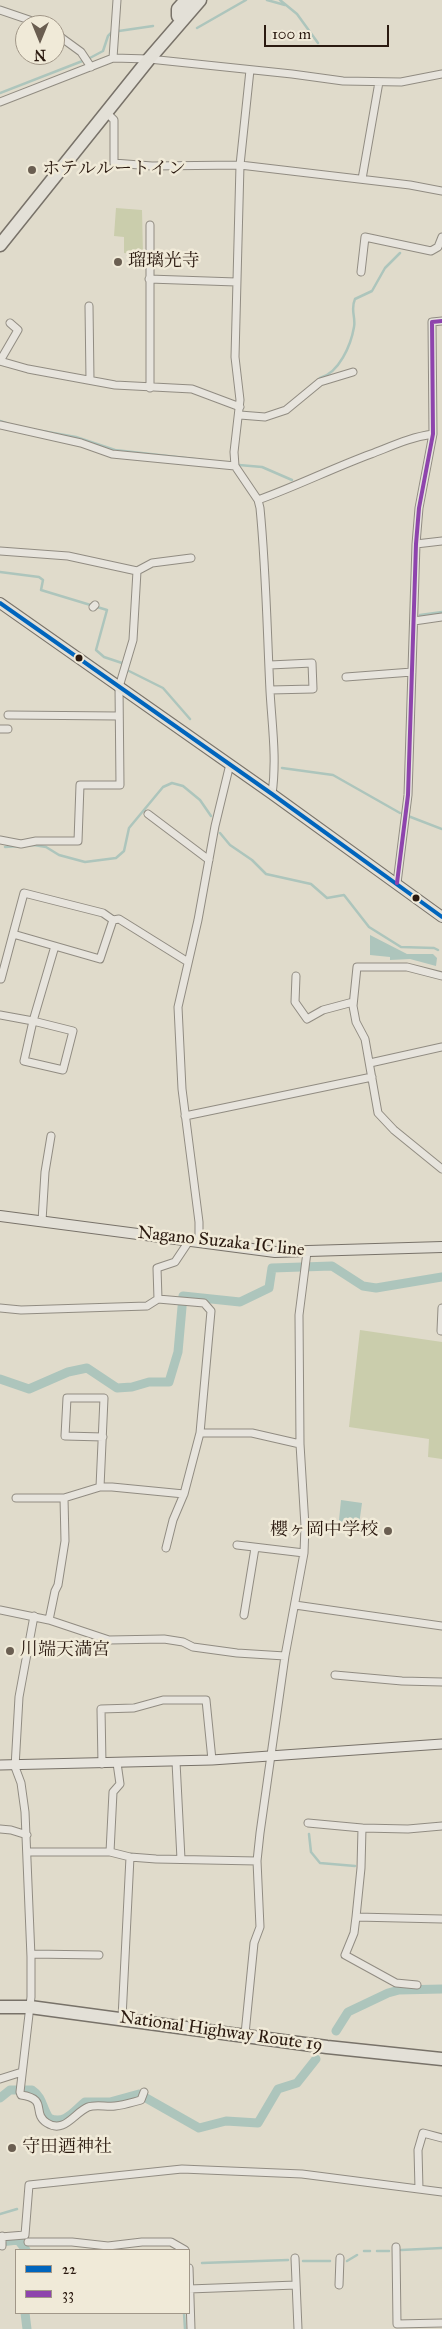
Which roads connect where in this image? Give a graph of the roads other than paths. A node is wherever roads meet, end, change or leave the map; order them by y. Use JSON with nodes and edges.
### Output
{"nodes":[{"id":1,"x":117,"y":0,"type":"edge"},
{"id":2,"x":186,"y":0,"type":"edge"},
{"id":3,"x":191,"y":0,"type":"edge"},
{"id":4,"x":200,"y":0,"type":"edge"},
{"id":5,"x":0,"y":10,"type":"edge"},
{"id":6,"x":15,"y":15,"type":"edge"},
{"id":7,"x":178,"y":16,"type":"junction"},
{"id":8,"x":65,"y":40,"type":"edge"},
{"id":9,"x":113,"y":58,"type":"junction"},
{"id":10,"x":149,"y":59,"type":"junction"},
{"id":11,"x":91,"y":67,"type":"junction"},
{"id":12,"x":250,"y":70,"type":"junction"},
{"id":13,"x":442,"y":74,"type":"edge"},
{"id":14,"x":379,"y":82,"type":"junction"},
{"id":15,"x":0,"y":102,"type":"edge"},
{"id":16,"x":106,"y":112,"type":"junction"},
{"id":17,"x":240,"y":165,"type":"junction"},
{"id":18,"x":362,"y":179,"type":"junction"},
{"id":19,"x":442,"y":192,"type":"edge"},
{"id":20,"x":150,"y":225,"type":"dead end"},
{"id":21,"x":442,"y":237,"type":"edge"},
{"id":22,"x":0,"y":245,"type":"edge"},
{"id":23,"x":360,"y":272,"type":"dead end"},
{"id":24,"x":149,"y":280,"type":"junction"},
{"id":25,"x":236,"y":282,"type":"junction"},
{"id":26,"x":89,"y":306,"type":"dead end"},
{"id":27,"x":442,"y":322,"type":"edge"},
{"id":28,"x":10,"y":323,"type":"dead end"},
{"id":29,"x":0,"y":361,"type":"edge"},
{"id":30,"x":353,"y":372,"type":"dead end"},
{"id":31,"x":90,"y":380,"type":"junction"},
{"id":32,"x":150,"y":388,"type":"junction"},
{"id":33,"x":240,"y":411,"type":"junction"},
{"id":34,"x":0,"y":425,"type":"edge"},
{"id":35,"x":433,"y":434,"type":"junction"},
{"id":36,"x":235,"y":466,"type":"junction"},
{"id":37,"x":258,"y":500,"type":"junction"},
{"id":38,"x":442,"y":541,"type":"edge"},
{"id":39,"x":416,"y":544,"type":"junction"},
{"id":40,"x":0,"y":551,"type":"edge"},
{"id":41,"x":191,"y":558,"type":"dead end"},
{"id":42,"x":137,"y":571,"type":"junction"},
{"id":43,"x":0,"y":603,"type":"edge"},
{"id":44,"x":442,"y":617,"type":"edge"},
{"id":45,"x":414,"y":621,"type":"junction"},
{"id":46,"x":270,"y":665,"type":"junction"},
{"id":47,"x":412,"y":672,"type":"junction"},
{"id":48,"x":346,"y":677,"type":"dead end"},
{"id":49,"x":119,"y":687,"type":"junction"},
{"id":50,"x":270,"y":690,"type":"junction"},
{"id":51,"x":8,"y":715,"type":"dead end"},
{"id":52,"x":118,"y":716,"type":"junction"},
{"id":53,"x":230,"y":764,"type":"junction"},
{"id":54,"x":272,"y":794,"type":"junction"},
{"id":55,"x":148,"y":814,"type":"dead end"},
{"id":56,"x":0,"y":840,"type":"edge"},
{"id":57,"x":209,"y":860,"type":"junction"},
{"id":58,"x":397,"y":884,"type":"junction"},
{"id":59,"x":442,"y":917,"type":"edge"},
{"id":60,"x":113,"y":920,"type":"junction"},
{"id":61,"x":13,"y":934,"type":"junction"},
{"id":62,"x":55,"y":946,"type":"junction"},
{"id":63,"x":188,"y":962,"type":"junction"},
{"id":64,"x":442,"y":974,"type":"edge"},
{"id":65,"x":296,"y":976,"type":"dead end"},
{"id":66,"x":1,"y":979,"type":"edge"},
{"id":67,"x":353,"y":1002,"type":"junction"},
{"id":68,"x":0,"y":1015,"type":"edge"},
{"id":69,"x":34,"y":1021,"type":"junction"},
{"id":70,"x":442,"y":1047,"type":"edge"},
{"id":71,"x":370,"y":1062,"type":"junction"},
{"id":72,"x":372,"y":1077,"type":"junction"},
{"id":73,"x":186,"y":1116,"type":"junction"},
{"id":74,"x":51,"y":1136,"type":"dead end"},
{"id":75,"x":442,"y":1169,"type":"edge"},
{"id":76,"x":0,"y":1216,"type":"edge"},
{"id":77,"x":42,"y":1221,"type":"junction"},
{"id":78,"x":194,"y":1241,"type":"junction"},
{"id":79,"x":442,"y":1247,"type":"edge"},
{"id":80,"x":307,"y":1252,"type":"junction"},
{"id":81,"x":158,"y":1299,"type":"junction"},
{"id":82,"x":0,"y":1308,"type":"edge"},
{"id":83,"x":442,"y":1308,"type":"edge"},
{"id":84,"x":441,"y":1331,"type":"dead end"},
{"id":85,"x":200,"y":1433,"type":"junction"},
{"id":86,"x":103,"y":1437,"type":"junction"},
{"id":87,"x":300,"y":1444,"type":"junction"},
{"id":88,"x":100,"y":1487,"type":"junction"},
{"id":89,"x":184,"y":1494,"type":"junction"},
{"id":90,"x":16,"y":1498,"type":"dead end"},
{"id":91,"x":64,"y":1498,"type":"junction"},
{"id":92,"x":237,"y":1545,"type":"dead end"},
{"id":93,"x":166,"y":1548,"type":"dead end"},
{"id":94,"x":255,"y":1548,"type":"junction"},
{"id":95,"x":304,"y":1553,"type":"junction"},
{"id":96,"x":295,"y":1605,"type":"junction"},
{"id":97,"x":0,"y":1610,"type":"edge"},
{"id":98,"x":244,"y":1615,"type":"dead end"},
{"id":99,"x":34,"y":1616,"type":"junction"},
{"id":100,"x":49,"y":1620,"type":"junction"},
{"id":101,"x":442,"y":1626,"type":"edge"},
{"id":102,"x":285,"y":1656,"type":"junction"},
{"id":103,"x":335,"y":1675,"type":"dead end"},
{"id":104,"x":442,"y":1682,"type":"edge"},
{"id":105,"x":442,"y":1744,"type":"edge"},
{"id":106,"x":271,"y":1757,"type":"junction"},
{"id":107,"x":212,"y":1760,"type":"junction"},
{"id":108,"x":176,"y":1762,"type":"junction"},
{"id":109,"x":117,"y":1763,"type":"junction"},
{"id":110,"x":102,"y":1764,"type":"junction"},
{"id":111,"x":0,"y":1765,"type":"edge"},
{"id":112,"x":15,"y":1766,"type":"junction"},
{"id":113,"x":308,"y":1823,"type":"dead end"},
{"id":114,"x":442,"y":1826,"type":"edge"},
{"id":115,"x":362,"y":1828,"type":"junction"},
{"id":116,"x":0,"y":1829,"type":"edge"},
{"id":117,"x":27,"y":1835,"type":"junction"},
{"id":118,"x":28,"y":1852,"type":"junction"},
{"id":119,"x":110,"y":1852,"type":"junction"},
{"id":120,"x":130,"y":1857,"type":"junction"},
{"id":121,"x":181,"y":1859,"type":"junction"},
{"id":122,"x":258,"y":1861,"type":"junction"},
{"id":123,"x":356,"y":1917,"type":"junction"},
{"id":124,"x":442,"y":1919,"type":"edge"},
{"id":125,"x":31,"y":1954,"type":"junction"},
{"id":126,"x":100,"y":1955,"type":"dead end"},
{"id":127,"x":413,"y":1987,"type":"dead end"},
{"id":128,"x":0,"y":2007,"type":"edge"},
{"id":129,"x":30,"y":2008,"type":"junction"},
{"id":130,"x":122,"y":2018,"type":"junction"},
{"id":131,"x":245,"y":2034,"type":"junction"},
{"id":132,"x":442,"y":2059,"type":"edge"},
{"id":133,"x":22,"y":2072,"type":"junction"},
{"id":134,"x":0,"y":2079,"type":"edge"},
{"id":135,"x":144,"y":2092,"type":"dead end"},
{"id":136,"x":442,"y":2138,"type":"edge"},
{"id":137,"x":419,"y":2189,"type":"junction"},
{"id":138,"x":442,"y":2192,"type":"edge"},
{"id":139,"x":1,"y":2239,"type":"edge"},
{"id":140,"x":28,"y":2242,"type":"dead end"},
{"id":141,"x":396,"y":2247,"type":"dead end"},
{"id":142,"x":183,"y":2249,"type":"edge"},
{"id":143,"x":295,"y":2258,"type":"dead end"},
{"id":144,"x":340,"y":2258,"type":"dead end"},
{"id":145,"x":296,"y":2285,"type":"junction"},
{"id":146,"x":339,"y":2285,"type":"dead end"},
{"id":147,"x":190,"y":2289,"type":"edge"},
{"id":148,"x":190,"y":2309,"type":"edge"},
{"id":149,"x":442,"y":2324,"type":"edge"},
{"id":150,"x":191,"y":2329,"type":"edge"},
{"id":151,"x":298,"y":2329,"type":"edge"}],
"edges":[{"from":1,"to":9,"type":"street"},
{"from":2,"to":7,"type":"highway"},
{"from":3,"to":7,"type":"highway"},
{"from":4,"to":10,"type":"highway"},
{"from":5,"to":6,"type":"street"},
{"from":7,"to":10,"type":"highway"},
{"from":8,"to":11,"type":"street"},
{"from":9,"to":10,"type":"street"},
{"from":9,"to":11,"type":"street"},
{"from":10,"to":12,"type":"street"},
{"from":10,"to":16,"type":"highway"},
{"from":11,"to":15,"type":"street"},
{"from":12,"to":14,"type":"street"},
{"from":12,"to":17,"type":"street"},
{"from":13,"to":14,"type":"street"},
{"from":14,"to":18,"type":"street"},
{"from":16,"to":17,"type":"street"},
{"from":16,"to":22,"type":"highway"},
{"from":17,"to":18,"type":"street"},
{"from":17,"to":25,"type":"street"},
{"from":18,"to":19,"type":"street"},
{"from":20,"to":24,"type":"street"},
{"from":21,"to":23,"type":"street"},
{"from":24,"to":25,"type":"street"},
{"from":24,"to":32,"type":"street"},
{"from":25,"to":33,"type":"street"},
{"from":26,"to":31,"type":"street"},
{"from":27,"to":35,"type":"street"},
{"from":28,"to":29,"type":"street"},
{"from":29,"to":31,"type":"street"},
{"from":30,"to":33,"type":"street"},
{"from":31,"to":32,"type":"street"},
{"from":32,"to":33,"type":"street"},
{"from":33,"to":36,"type":"street"},
{"from":34,"to":36,"type":"street"},
{"from":35,"to":37,"type":"street"},
{"from":35,"to":39,"type":"street"},
{"from":36,"to":37,"type":"street"},
{"from":37,"to":46,"type":"street"},
{"from":38,"to":39,"type":"street"},
{"from":39,"to":45,"type":"street"},
{"from":40,"to":42,"type":"street"},
{"from":41,"to":42,"type":"street"},
{"from":42,"to":49,"type":"street"},
{"from":43,"to":49,"type":"main road"},
{"from":44,"to":45,"type":"street"},
{"from":45,"to":47,"type":"street"},
{"from":46,"to":50,"type":"street"},
{"from":46,"to":50,"type":"street"},
{"from":47,"to":48,"type":"street"},
{"from":47,"to":58,"type":"street"},
{"from":49,"to":52,"type":"street"},
{"from":49,"to":53,"type":"main road"},
{"from":50,"to":54,"type":"street"},
{"from":51,"to":52,"type":"street"},
{"from":52,"to":56,"type":"street"},
{"from":53,"to":54,"type":"main road"},
{"from":53,"to":57,"type":"street"},
{"from":54,"to":58,"type":"main road"},
{"from":55,"to":57,"type":"street"},
{"from":57,"to":63,"type":"street"},
{"from":58,"to":59,"type":"main road"},
{"from":60,"to":61,"type":"street"},
{"from":60,"to":62,"type":"street"},
{"from":60,"to":63,"type":"street"},
{"from":61,"to":62,"type":"street"},
{"from":61,"to":66,"type":"street"},
{"from":62,"to":69,"type":"street"},
{"from":63,"to":73,"type":"street"},
{"from":64,"to":67,"type":"street"},
{"from":65,"to":67,"type":"street"},
{"from":67,"to":71,"type":"street"},
{"from":68,"to":69,"type":"street"},
{"from":69,"to":69,"type":"street"},
{"from":70,"to":71,"type":"street"},
{"from":71,"to":72,"type":"street"},
{"from":72,"to":73,"type":"street"},
{"from":72,"to":75,"type":"street"},
{"from":73,"to":78,"type":"street"},
{"from":74,"to":77,"type":"street"},
{"from":76,"to":77,"type":"main road","name":"Nagano Suzaka IC line"},
{"from":77,"to":78,"type":"main road","name":"Nagano Suzaka IC line"},
{"from":78,"to":80,"type":"main road","name":"Nagano Suzaka IC line"},
{"from":78,"to":81,"type":"street"},
{"from":79,"to":80,"type":"main road","name":"Nagano Suzaka IC line"},
{"from":80,"to":87,"type":"street"},
{"from":81,"to":82,"type":"street"},
{"from":81,"to":85,"type":"street"},
{"from":83,"to":84,"type":"street"},
{"from":85,"to":87,"type":"street"},
{"from":85,"to":89,"type":"street"},
{"from":86,"to":86,"type":"street"},
{"from":86,"to":88,"type":"street"},
{"from":87,"to":95,"type":"street"},
{"from":88,"to":89,"type":"street"},
{"from":88,"to":91,"type":"street"},
{"from":89,"to":93,"type":"street"},
{"from":90,"to":91,"type":"street"},
{"from":91,"to":100,"type":"street"},
{"from":92,"to":94,"type":"street"},
{"from":94,"to":95,"type":"street"},
{"from":94,"to":98,"type":"street"},
{"from":95,"to":96,"type":"street"},
{"from":96,"to":101,"type":"street"},
{"from":96,"to":102,"type":"street"},
{"from":97,"to":99,"type":"street"},
{"from":99,"to":100,"type":"street"},
{"from":99,"to":112,"type":"street"},
{"from":100,"to":102,"type":"street"},
{"from":102,"to":106,"type":"street"},
{"from":103,"to":104,"type":"street"},
{"from":105,"to":106,"type":"street"},
{"from":106,"to":107,"type":"street"},
{"from":106,"to":122,"type":"street"},
{"from":107,"to":108,"type":"street"},
{"from":107,"to":110,"type":"street"},
{"from":108,"to":109,"type":"street"},
{"from":108,"to":121,"type":"street"},
{"from":109,"to":110,"type":"street"},
{"from":109,"to":119,"type":"street"},
{"from":110,"to":112,"type":"street"},
{"from":111,"to":112,"type":"street"},
{"from":112,"to":117,"type":"street"},
{"from":113,"to":115,"type":"street"},
{"from":114,"to":115,"type":"street"},
{"from":115,"to":123,"type":"street"},
{"from":116,"to":117,"type":"street"},
{"from":117,"to":118,"type":"street"},
{"from":118,"to":119,"type":"street"},
{"from":118,"to":125,"type":"street"},
{"from":119,"to":120,"type":"street"},
{"from":120,"to":121,"type":"street"},
{"from":120,"to":130,"type":"street"},
{"from":121,"to":122,"type":"street"},
{"from":122,"to":131,"type":"street"},
{"from":123,"to":124,"type":"street"},
{"from":123,"to":127,"type":"street"},
{"from":125,"to":126,"type":"street"},
{"from":125,"to":129,"type":"street"},
{"from":128,"to":129,"type":"highway","name":"National Highway Route 19"},
{"from":129,"to":130,"type":"highway","name":"National Highway Route 19"},
{"from":129,"to":133,"type":"street"},
{"from":130,"to":131,"type":"highway","name":"National Highway Route 19"},
{"from":131,"to":132,"type":"highway","name":"National Highway Route 19"},
{"from":133,"to":134,"type":"street"},
{"from":133,"to":135,"type":"street"},
{"from":136,"to":137,"type":"street"},
{"from":137,"to":138,"type":"street"},
{"from":137,"to":139,"type":"street"},
{"from":140,"to":142,"type":"street"},
{"from":141,"to":149,"type":"street"},
{"from":143,"to":145,"type":"street"},
{"from":144,"to":146,"type":"street"},
{"from":145,"to":147,"type":"street"},
{"from":145,"to":151,"type":"street"},
{"from":148,"to":150,"type":"street"}]}
